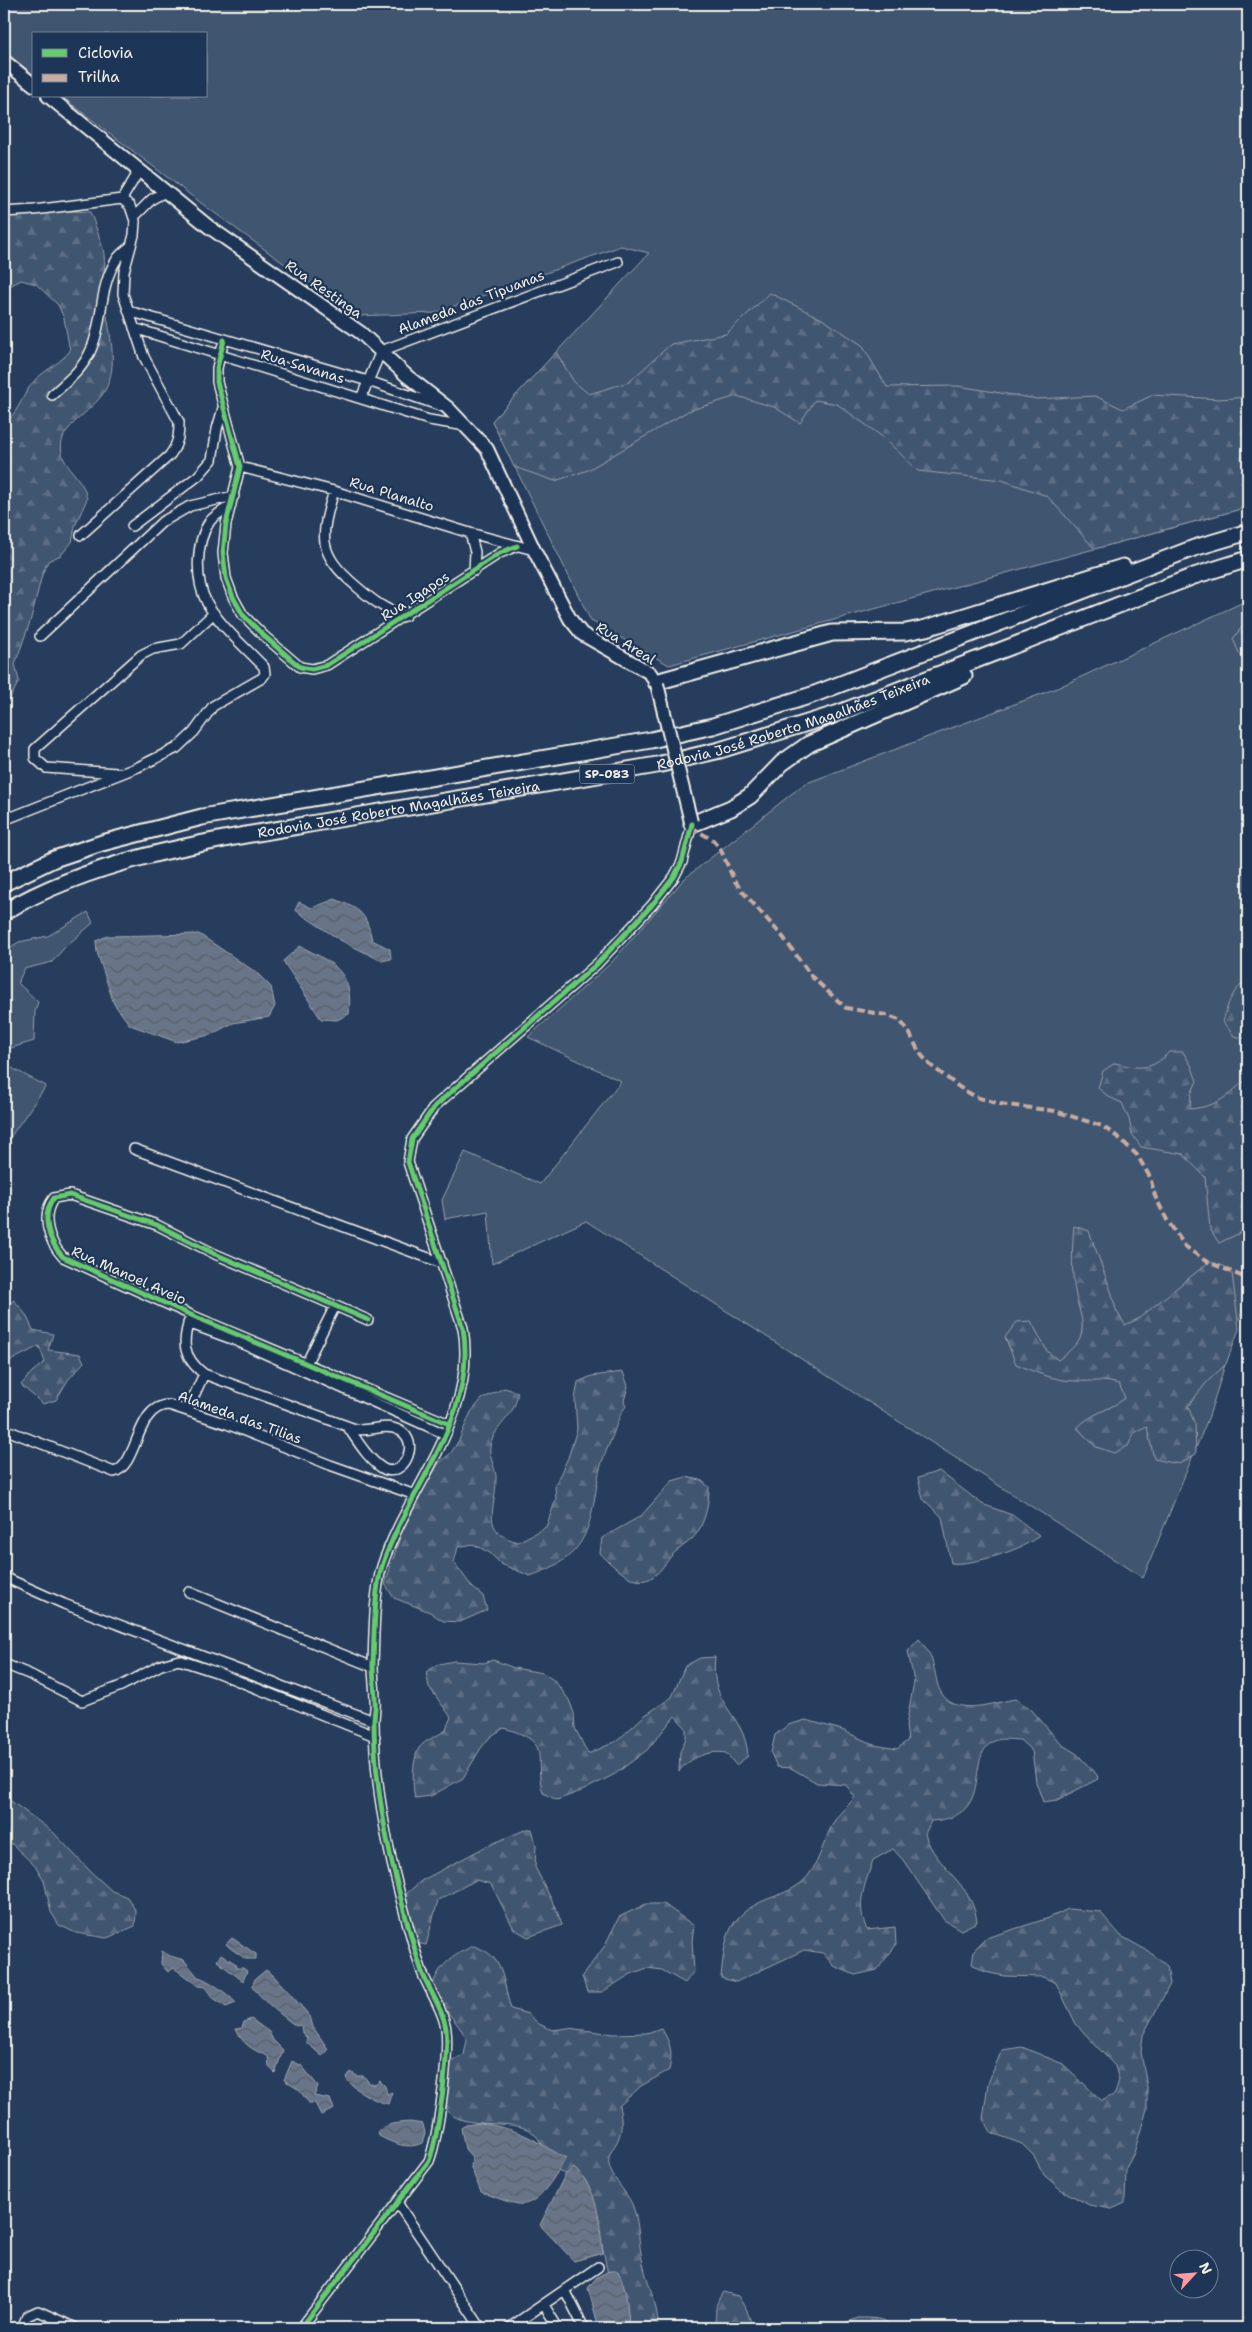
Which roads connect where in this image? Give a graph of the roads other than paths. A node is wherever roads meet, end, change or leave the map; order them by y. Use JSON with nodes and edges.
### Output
{"nodes":[{"id":1,"x":4,"y":61,"type":"edge"},
{"id":2,"x":32,"y":83,"type":"edge"},
{"id":3,"x":50,"y":98,"type":"edge"},
{"id":4,"x":135,"y":167,"type":"junction"},
{"id":5,"x":165,"y":192,"type":"junction"},
{"id":6,"x":122,"y":199,"type":"junction"},
{"id":7,"x":4,"y":212,"type":"edge"},
{"id":8,"x":134,"y":217,"type":"junction"},
{"id":9,"x":131,"y":245,"type":"junction"},
{"id":10,"x":618,"y":262,"type":"dead end"},
{"id":11,"x":129,"y":311,"type":"junction"},
{"id":12,"x":134,"y":328,"type":"junction"},
{"id":13,"x":224,"y":340,"type":"junction"},
{"id":14,"x":381,"y":351,"type":"junction"},
{"id":15,"x":219,"y":356,"type":"junction"},
{"id":16,"x":368,"y":382,"type":"junction"},
{"id":17,"x":52,"y":395,"type":"dead end"},
{"id":18,"x":360,"y":398,"type":"junction"},
{"id":19,"x":223,"y":408,"type":"junction"},
{"id":20,"x":448,"y":408,"type":"junction"},
{"id":21,"x":466,"y":426,"type":"junction"},
{"id":22,"x":240,"y":467,"type":"junction"},
{"id":23,"x":334,"y":491,"type":"junction"},
{"id":24,"x":233,"y":500,"type":"junction"},
{"id":25,"x":132,"y":526,"type":"dead end"},
{"id":26,"x":1248,"y":532,"type":"edge"},
{"id":27,"x":470,"y":533,"type":"junction"},
{"id":28,"x":81,"y":535,"type":"dead end"},
{"id":29,"x":517,"y":546,"type":"junction"},
{"id":30,"x":1194,"y":548,"type":"junction"},
{"id":31,"x":534,"y":550,"type":"junction"},
{"id":32,"x":1248,"y":559,"type":"edge"},
{"id":33,"x":474,"y":571,"type":"junction"},
{"id":34,"x":214,"y":613,"type":"junction"},
{"id":35,"x":405,"y":616,"type":"junction"},
{"id":36,"x":1084,"y":619,"type":"junction"},
{"id":37,"x":40,"y":636,"type":"dead end"},
{"id":38,"x":657,"y":683,"type":"junction"},
{"id":39,"x":121,"y":773,"type":"junction"},
{"id":40,"x":4,"y":820,"type":"edge"},
{"id":41,"x":692,"y":823,"type":"junction"},
{"id":42,"x":4,"y":883,"type":"edge"},
{"id":43,"x":4,"y":912,"type":"edge"},
{"id":44,"x":134,"y":1149,"type":"dead end"},
{"id":45,"x":442,"y":1263,"type":"junction"},
{"id":46,"x":335,"y":1306,"type":"junction"},
{"id":47,"x":189,"y":1319,"type":"junction"},
{"id":48,"x":368,"y":1320,"type":"dead end"},
{"id":49,"x":306,"y":1364,"type":"junction"},
{"id":50,"x":204,"y":1374,"type":"junction"},
{"id":51,"x":187,"y":1411,"type":"junction"},
{"id":52,"x":449,"y":1424,"type":"junction"},
{"id":53,"x":347,"y":1426,"type":"junction"},
{"id":54,"x":4,"y":1430,"type":"edge"},
{"id":55,"x":445,"y":1434,"type":"junction"},
{"id":56,"x":415,"y":1495,"type":"junction"},
{"id":57,"x":4,"y":1577,"type":"edge"},
{"id":58,"x":189,"y":1592,"type":"dead end"},
{"id":59,"x":4,"y":1664,"type":"edge"},
{"id":60,"x":373,"y":1667,"type":"junction"},
{"id":61,"x":374,"y":1721,"type":"junction"},
{"id":62,"x":375,"y":1736,"type":"junction"},
{"id":63,"x":398,"y":2204,"type":"junction"},
{"id":64,"x":598,"y":2267,"type":"dead end"},
{"id":65,"x":564,"y":2290,"type":"junction"},
{"id":66,"x":544,"y":2304,"type":"junction"},
{"id":67,"x":22,"y":2328,"type":"edge"},
{"id":68,"x":76,"y":2328,"type":"edge"},
{"id":69,"x":302,"y":2328,"type":"edge"},
{"id":70,"x":481,"y":2328,"type":"edge"},
{"id":71,"x":509,"y":2328,"type":"edge"},
{"id":72,"x":558,"y":2328,"type":"edge"},
{"id":73,"x":584,"y":2328,"type":"edge"}],
"edges":[{"from":1,"to":2,"type":"main road"},
{"from":3,"to":4,"type":"main road","name":"Rua Restinga"},
{"from":4,"to":5,"type":"main road","name":"Rua Restinga"},
{"from":4,"to":6,"type":"street"},
{"from":5,"to":8,"type":"street"},
{"from":5,"to":14,"type":"main road","name":"Rua Restinga"},
{"from":6,"to":7,"type":"street"},
{"from":6,"to":8,"type":"street"},
{"from":8,"to":9,"type":"street"},
{"from":9,"to":11,"type":"street"},
{"from":9,"to":17,"type":"street"},
{"from":10,"to":14,"type":"street","name":"Alameda das Tipuanas"},
{"from":11,"to":12,"type":"street"},
{"from":11,"to":13,"type":"street","name":"Rua Savanas"},
{"from":12,"to":15,"type":"street","name":"Rua Savanas"},
{"from":12,"to":28,"type":"street"},
{"from":13,"to":15,"type":"street"},
{"from":13,"to":16,"type":"street","name":"Rua Savanas"},
{"from":14,"to":16,"type":"street"},
{"from":14,"to":20,"type":"main road","name":"Rua Restinga"},
{"from":15,"to":18,"type":"street","name":"Rua Savanas"},
{"from":15,"to":19,"type":"street"},
{"from":16,"to":18,"type":"street"},
{"from":16,"to":20,"type":"street","name":"Rua Savanas"},
{"from":18,"to":21,"type":"street","name":"Rua Savanas"},
{"from":19,"to":22,"type":"street"},
{"from":19,"to":25,"type":"street"},
{"from":20,"to":21,"type":"main road","name":"Rua Restinga"},
{"from":21,"to":31,"type":"main road","name":"Rua Restinga"},
{"from":22,"to":23,"type":"street","name":"Rua Planalto"},
{"from":22,"to":24,"type":"street"},
{"from":23,"to":27,"type":"street","name":"Rua Planalto"},
{"from":23,"to":35,"type":"street"},
{"from":24,"to":34,"type":"street"},
{"from":24,"to":35,"type":"street","name":"Rua Igapos"},
{"from":24,"to":37,"type":"street"},
{"from":26,"to":30,"type":"highway","name":"Rodovia José Roberto Magalhães Teixeira","number":"SP-083"},
{"from":27,"to":29,"type":"street","name":"Rua Planalto"},
{"from":27,"to":33,"type":"street"},
{"from":29,"to":31,"type":"street","name":"Rua Planalto"},
{"from":29,"to":33,"type":"street","name":"Rua Igapos"},
{"from":30,"to":38,"type":"highway"},
{"from":30,"to":42,"type":"highway","name":"Rodovia José Roberto Magalhães Teixeira","number":"SP-083"},
{"from":31,"to":38,"type":"main road","name":"Rua Areal"},
{"from":32,"to":36,"type":"highway","name":"Rodovia José Roberto Magalhães Teixeira","number":"SP-083"},
{"from":33,"to":35,"type":"street","name":"Rua Igapos"},
{"from":34,"to":39,"type":"street"},
{"from":34,"to":39,"type":"street"},
{"from":36,"to":41,"type":"highway"},
{"from":36,"to":43,"type":"highway","name":"Rodovia José Roberto Magalhães Teixeira","number":"SP-083"},
{"from":38,"to":41,"type":"main road","bridge":true},
{"from":39,"to":40,"type":"street"},
{"from":41,"to":45,"type":"street"},
{"from":44,"to":45,"type":"street"},
{"from":45,"to":52,"type":"street"},
{"from":46,"to":47,"type":"street","name":"Rua Manoel Aveio"},
{"from":46,"to":48,"type":"street","name":"Rua Manoel Aveio"},
{"from":46,"to":49,"type":"street"},
{"from":47,"to":49,"type":"street","name":"Rua Manoel Aveio"},
{"from":47,"to":50,"type":"street"},
{"from":47,"to":55,"type":"street"},
{"from":49,"to":52,"type":"street","name":"Rua Manoel Aveio"},
{"from":50,"to":51,"type":"street"},
{"from":50,"to":53,"type":"street"},
{"from":51,"to":54,"type":"street","name":"Alameda das Tilias"},
{"from":51,"to":56,"type":"street","name":"Alameda das Tilias"},
{"from":52,"to":55,"type":"street"},
{"from":53,"to":53,"type":"street"},
{"from":55,"to":56,"type":"street"},
{"from":56,"to":60,"type":"street"},
{"from":57,"to":61,"type":"street"},
{"from":58,"to":60,"type":"street"},
{"from":59,"to":62,"type":"street"},
{"from":60,"to":61,"type":"street"},
{"from":61,"to":62,"type":"street"},
{"from":62,"to":63,"type":"street"},
{"from":63,"to":69,"type":"street"},
{"from":63,"to":70,"type":"street"},
{"from":64,"to":65,"type":"street"},
{"from":65,"to":66,"type":"street"},
{"from":65,"to":73,"type":"street"},
{"from":66,"to":71,"type":"street"},
{"from":66,"to":72,"type":"street"},
{"from":67,"to":68,"type":"street"}]}
